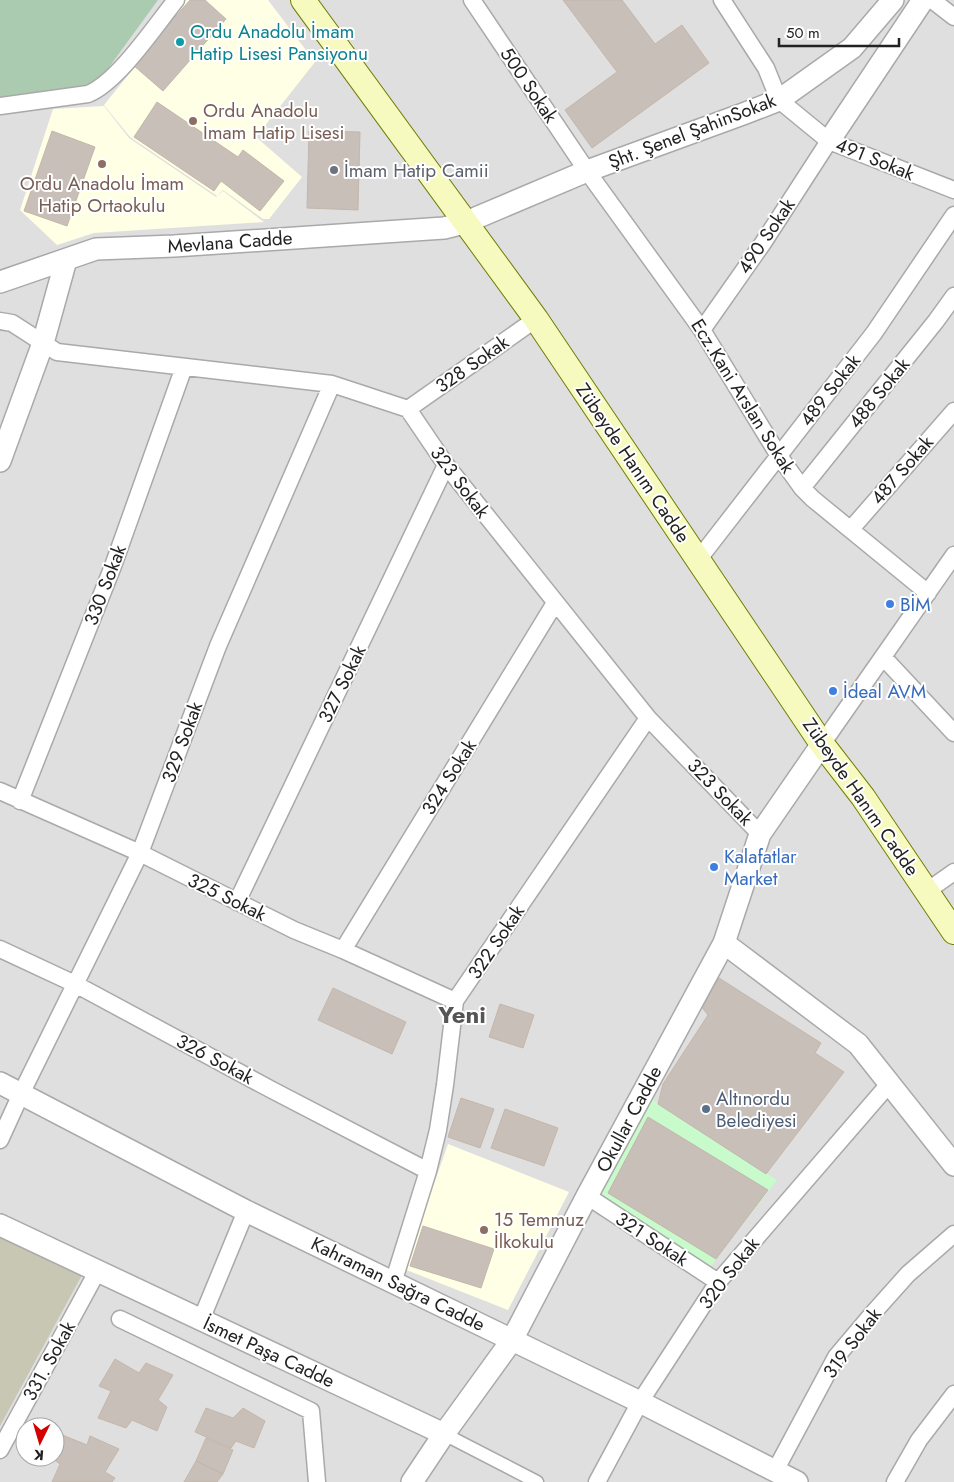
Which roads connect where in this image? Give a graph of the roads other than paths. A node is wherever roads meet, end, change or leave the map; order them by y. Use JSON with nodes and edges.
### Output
{"nodes":[{"id":1,"x":176,"y":0,"type":"edge"},
{"id":2,"x":303,"y":0,"type":"edge"},
{"id":3,"x":472,"y":0,"type":"edge"},
{"id":4,"x":722,"y":0,"type":"edge"},
{"id":5,"x":893,"y":0,"type":"edge"},
{"id":6,"x":923,"y":0,"type":"edge"},
{"id":7,"x":932,"y":0,"type":"edge"},
{"id":8,"x":954,"y":17,"type":"edge"},
{"id":9,"x":778,"y":100,"type":"junction"},
{"id":10,"x":0,"y":106,"type":"edge"},
{"id":11,"x":829,"y":141,"type":"junction"},
{"id":12,"x":587,"y":171,"type":"junction"},
{"id":13,"x":954,"y":190,"type":"edge"},
{"id":14,"x":954,"y":215,"type":"edge"},
{"id":15,"x":464,"y":223,"type":"junction"},
{"id":16,"x":66,"y":260,"type":"junction"},
{"id":17,"x":0,"y":282,"type":"edge"},
{"id":18,"x":954,"y":296,"type":"edge"},
{"id":19,"x":536,"y":319,"type":"junction"},
{"id":20,"x":0,"y":321,"type":"edge"},
{"id":21,"x":702,"y":330,"type":"junction"},
{"id":22,"x":43,"y":343,"type":"junction"},
{"id":23,"x":184,"y":367,"type":"junction"},
{"id":24,"x":332,"y":384,"type":"junction"},
{"id":25,"x":408,"y":409,"type":"junction"},
{"id":26,"x":954,"y":411,"type":"edge"},
{"id":27,"x":779,"y":456,"type":"junction"},
{"id":28,"x":0,"y":461,"type":"edge"},
{"id":29,"x":446,"y":466,"type":"junction"},
{"id":30,"x":802,"y":488,"type":"junction"},
{"id":31,"x":851,"y":529,"type":"junction"},
{"id":32,"x":954,"y":555,"type":"edge"},
{"id":33,"x":698,"y":560,"type":"junction"},
{"id":34,"x":928,"y":593,"type":"junction"},
{"id":35,"x":555,"y":603,"type":"junction"},
{"id":36,"x":884,"y":658,"type":"junction"},
{"id":37,"x":648,"y":718,"type":"junction"},
{"id":38,"x":954,"y":733,"type":"edge"},
{"id":39,"x":822,"y":744,"type":"junction"},
{"id":40,"x":0,"y":791,"type":"edge"},
{"id":41,"x":20,"y":801,"type":"junction"},
{"id":42,"x":760,"y":834,"type":"junction"},
{"id":43,"x":140,"y":854,"type":"junction"},
{"id":44,"x":954,"y":872,"type":"edge"},
{"id":45,"x":927,"y":891,"type":"junction"},
{"id":46,"x":238,"y":902,"type":"junction"},
{"id":47,"x":954,"y":932,"type":"edge"},
{"id":48,"x":726,"y":944,"type":"junction"},
{"id":49,"x":0,"y":949,"type":"edge"},
{"id":50,"x":342,"y":950,"type":"junction"},
{"id":51,"x":75,"y":984,"type":"junction"},
{"id":52,"x":455,"y":1001,"type":"junction"},
{"id":53,"x":0,"y":1083,"type":"edge"},
{"id":54,"x":889,"y":1084,"type":"junction"},
{"id":55,"x":21,"y":1094,"type":"junction"},
{"id":56,"x":0,"y":1140,"type":"edge"},
{"id":57,"x":954,"y":1166,"type":"edge"},
{"id":58,"x":428,"y":1171,"type":"junction"},
{"id":59,"x":590,"y":1198,"type":"junction"},
{"id":60,"x":246,"y":1211,"type":"junction"},
{"id":61,"x":0,"y":1225,"type":"edge"},
{"id":62,"x":954,"y":1234,"type":"edge"},
{"id":63,"x":97,"y":1272,"type":"junction"},
{"id":64,"x":393,"y":1282,"type":"junction"},
{"id":65,"x":718,"y":1282,"type":"junction"},
{"id":66,"x":120,"y":1319,"type":"dead end"},
{"id":67,"x":201,"y":1320,"type":"junction"},
{"id":68,"x":517,"y":1342,"type":"junction"},
{"id":69,"x":954,"y":1394,"type":"edge"},
{"id":70,"x":640,"y":1402,"type":"junction"},
{"id":71,"x":444,"y":1434,"type":"junction"},
{"id":72,"x":0,"y":1450,"type":"edge"},
{"id":73,"x":775,"y":1470,"type":"junction"},
{"id":74,"x":317,"y":1482,"type":"edge"},
{"id":75,"x":412,"y":1482,"type":"edge"},
{"id":76,"x":537,"y":1482,"type":"edge"},
{"id":77,"x":597,"y":1482,"type":"edge"},
{"id":78,"x":797,"y":1482,"type":"edge"},
{"id":79,"x":895,"y":1482,"type":"edge"}],
"edges":[{"from":1,"to":10,"type":"street"},
{"from":2,"to":15,"type":"main road","name":"Zübeyde Hanım Cadde"},
{"from":3,"to":12,"type":"street","name":"500 Sokak"},
{"from":4,"to":9,"type":"street"},
{"from":5,"to":9,"type":"street","name":"Şht. Şenel ŞahinSokak"},
{"from":6,"to":11,"type":"street"},
{"from":7,"to":8,"type":"street"},
{"from":9,"to":11,"type":"street","name":"491 Sokak"},
{"from":9,"to":12,"type":"street","name":"Şht. Şenel ŞahinSokak"},
{"from":11,"to":13,"type":"street","name":"491 Sokak"},
{"from":11,"to":21,"type":"street","name":"490 Sokak"},
{"from":12,"to":15,"type":"street","name":"Şht. Şenel ŞahinSokak"},
{"from":12,"to":21,"type":"street","name":"Ecz.Kani Arslan Sokak"},
{"from":14,"to":27,"type":"street","name":"489 Sokak"},
{"from":15,"to":16,"type":"street","name":"Mevlana Cadde"},
{"from":15,"to":19,"type":"main road","name":"Zübeyde Hanım Cadde"},
{"from":16,"to":17,"type":"street","name":"Mevlana Cadde"},
{"from":16,"to":22,"type":"street"},
{"from":18,"to":30,"type":"street","name":"488 Sokak"},
{"from":19,"to":25,"type":"street","name":"328 Sokak"},
{"from":19,"to":33,"type":"main road","name":"Zübeyde Hanım Cadde"},
{"from":20,"to":22,"type":"street"},
{"from":21,"to":27,"type":"street","name":"Ecz.Kani Arslan Sokak"},
{"from":22,"to":23,"type":"street"},
{"from":22,"to":28,"type":"street"},
{"from":23,"to":24,"type":"street"},
{"from":23,"to":41,"type":"street","name":"330 Sokak"},
{"from":24,"to":25,"type":"street"},
{"from":24,"to":43,"type":"street","name":"329 Sokak"},
{"from":25,"to":29,"type":"street","name":"323 Sokak"},
{"from":26,"to":31,"type":"street","name":"487 Sokak"},
{"from":27,"to":30,"type":"street","name":"Ecz.Kani Arslan Sokak"},
{"from":27,"to":33,"type":"street","name":"489 Sokak"},
{"from":29,"to":35,"type":"street","name":"323 Sokak"},
{"from":29,"to":46,"type":"street","name":"327 Sokak"},
{"from":30,"to":31,"type":"street","name":"Ecz.Kani Arslan Sokak"},
{"from":31,"to":34,"type":"street","name":"Ecz.Kani Arslan Sokak"},
{"from":32,"to":34,"type":"street"},
{"from":33,"to":39,"type":"main road","name":"Zübeyde Hanım Cadde"},
{"from":34,"to":36,"type":"street"},
{"from":35,"to":37,"type":"street","name":"323 Sokak"},
{"from":35,"to":50,"type":"street","name":"324 Sokak"},
{"from":36,"to":38,"type":"street"},
{"from":36,"to":39,"type":"street"},
{"from":37,"to":42,"type":"street","name":"323 Sokak"},
{"from":37,"to":52,"type":"street","name":"322 Sokak"},
{"from":39,"to":42,"type":"street","name":"Okullar Cadde"},
{"from":39,"to":45,"type":"main road","name":"Zübeyde Hanım Cadde"},
{"from":40,"to":41,"type":"street","name":"325 Sokak"},
{"from":41,"to":43,"type":"street","name":"325 Sokak"},
{"from":42,"to":48,"type":"street","name":"Okullar Cadde"},
{"from":43,"to":46,"type":"street","name":"325 Sokak"},
{"from":43,"to":51,"type":"street","name":"329 Sokak"},
{"from":44,"to":45,"type":"street"},
{"from":45,"to":47,"type":"main road","name":"Zübeyde Hanım Cadde"},
{"from":46,"to":50,"type":"street","name":"325 Sokak"},
{"from":48,"to":54,"type":"street"},
{"from":48,"to":59,"type":"street","name":"Okullar Cadde"},
{"from":49,"to":51,"type":"street","name":"326 Sokak"},
{"from":50,"to":52,"type":"street","name":"325 Sokak"},
{"from":51,"to":55,"type":"street","name":"329 Sokak"},
{"from":51,"to":58,"type":"street","name":"326 Sokak"},
{"from":52,"to":58,"type":"street","name":"322 Sokak"},
{"from":53,"to":55,"type":"street","name":"Kahraman Sağra Cadde"},
{"from":54,"to":57,"type":"street"},
{"from":54,"to":65,"type":"street","name":"320 Sokak"},
{"from":55,"to":56,"type":"street","name":"329 Sokak"},
{"from":55,"to":60,"type":"street","name":"Kahraman Sağra Cadde"},
{"from":58,"to":64,"type":"street","name":"322 Sokak"},
{"from":59,"to":65,"type":"street","name":"321 Sokak"},
{"from":59,"to":68,"type":"street","name":"Okullar Cadde"},
{"from":60,"to":64,"type":"street","name":"Kahraman Sağra Cadde"},
{"from":60,"to":67,"type":"street"},
{"from":61,"to":63,"type":"street","name":"İsmet Paşa Cadde"},
{"from":62,"to":73,"type":"street","name":"319 Sokak"},
{"from":63,"to":67,"type":"street","name":"İsmet Paşa Cadde"},
{"from":63,"to":72,"type":"street","name":"331. Sokak"},
{"from":64,"to":68,"type":"street","name":"Kahraman Sağra Cadde"},
{"from":65,"to":70,"type":"street","name":"320 Sokak"},
{"from":66,"to":74,"type":"street"},
{"from":67,"to":71,"type":"street","name":"İsmet Paşa Cadde"},
{"from":68,"to":70,"type":"street","name":"Kahraman Sağra Cadde"},
{"from":68,"to":71,"type":"street","name":"Okullar Cadde"},
{"from":69,"to":79,"type":"street"},
{"from":70,"to":73,"type":"street","name":"Kahraman Sağra Cadde"},
{"from":70,"to":77,"type":"street","name":"320 Sokak"},
{"from":71,"to":75,"type":"street","name":"Okullar Cadde"},
{"from":71,"to":76,"type":"street","name":"İsmet Paşa Cadde"},
{"from":73,"to":78,"type":"street","name":"Kahraman Sağra Cadde"}]}
